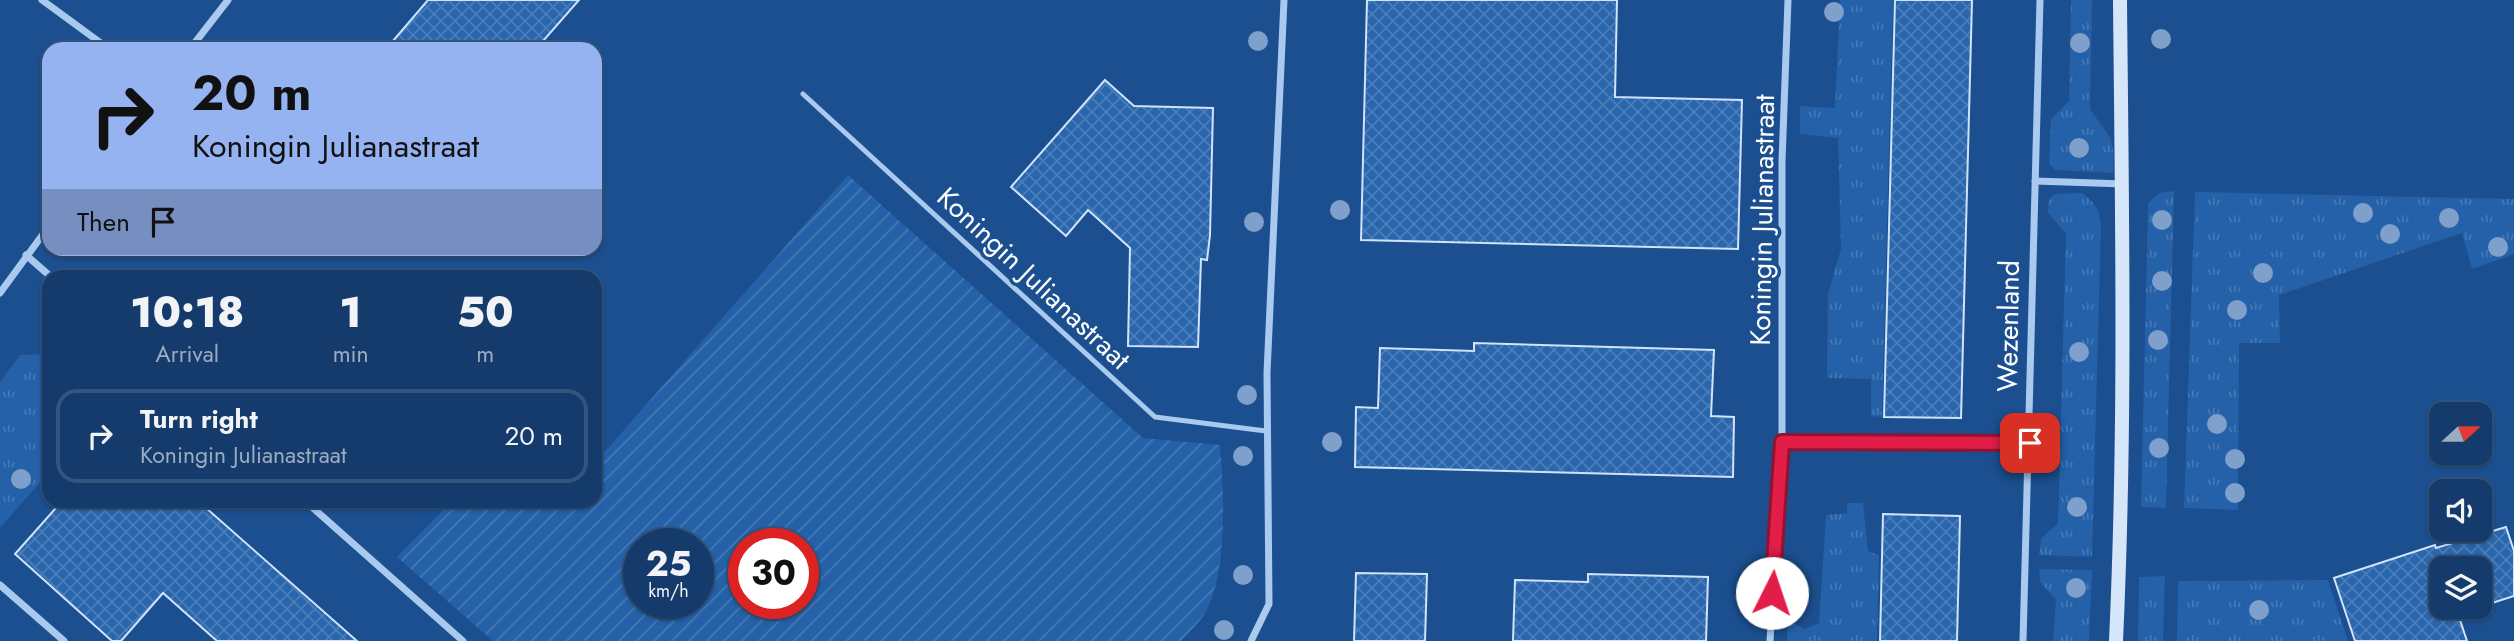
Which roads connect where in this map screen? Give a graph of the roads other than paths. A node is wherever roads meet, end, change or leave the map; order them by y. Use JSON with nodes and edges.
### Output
{"nodes":[{"id":1,"x":42,"y":0,"type":"edge"},
{"id":2,"x":229,"y":0,"type":"edge"},
{"id":3,"x":1284,"y":0,"type":"edge"},
{"id":4,"x":1788,"y":0,"type":"edge"},
{"id":5,"x":2040,"y":0,"type":"edge"},
{"id":6,"x":2120,"y":0,"type":"edge"},
{"id":7,"x":100,"y":42,"type":"edge"},
{"id":8,"x":196,"y":42,"type":"edge"},
{"id":9,"x":803,"y":94,"type":"dead end"},
{"id":10,"x":2035,"y":181,"type":"junction"},
{"id":11,"x":2124,"y":184,"type":"junction"},
{"id":12,"x":42,"y":235,"type":"edge"},
{"id":13,"x":26,"y":255,"type":"junction"},
{"id":14,"x":43,"y":270,"type":"edge"},
{"id":15,"x":0,"y":293,"type":"edge"},
{"id":16,"x":1266,"y":431,"type":"junction"},
{"id":17,"x":1782,"y":442,"type":"junction"},
{"id":18,"x":2030,"y":443,"type":"junction"},
{"id":19,"x":313,"y":508,"type":"edge"},
{"id":20,"x":0,"y":585,"type":"edge"},
{"id":21,"x":64,"y":641,"type":"edge"},
{"id":22,"x":463,"y":641,"type":"edge"},
{"id":23,"x":1251,"y":641,"type":"edge"},
{"id":24,"x":1770,"y":641,"type":"edge"},
{"id":25,"x":2023,"y":641,"type":"edge"},
{"id":26,"x":2116,"y":641,"type":"edge"}],
"edges":[{"from":1,"to":7,"type":"street"},
{"from":2,"to":8,"type":"street"},
{"from":3,"to":16,"type":"street"},
{"from":4,"to":17,"type":"street","name":"Koningin Julianastraat"},
{"from":5,"to":10,"type":"street","name":"Wezenland"},
{"from":6,"to":11,"type":"street"},
{"from":9,"to":16,"type":"lane","name":"Koningin Julianastraat"},
{"from":10,"to":11,"type":"street"},
{"from":10,"to":18,"type":"street","name":"Wezenland"},
{"from":11,"to":26,"type":"street"},
{"from":12,"to":13,"type":"street"},
{"from":13,"to":14,"type":"street"},
{"from":13,"to":15,"type":"street"},
{"from":16,"to":23,"type":"street"},
{"from":17,"to":18,"type":"street"},
{"from":17,"to":24,"type":"street","name":"Koningin Julianastraat"},
{"from":18,"to":25,"type":"street","name":"Wezenland"},
{"from":19,"to":22,"type":"street"},
{"from":20,"to":21,"type":"street"}]}
